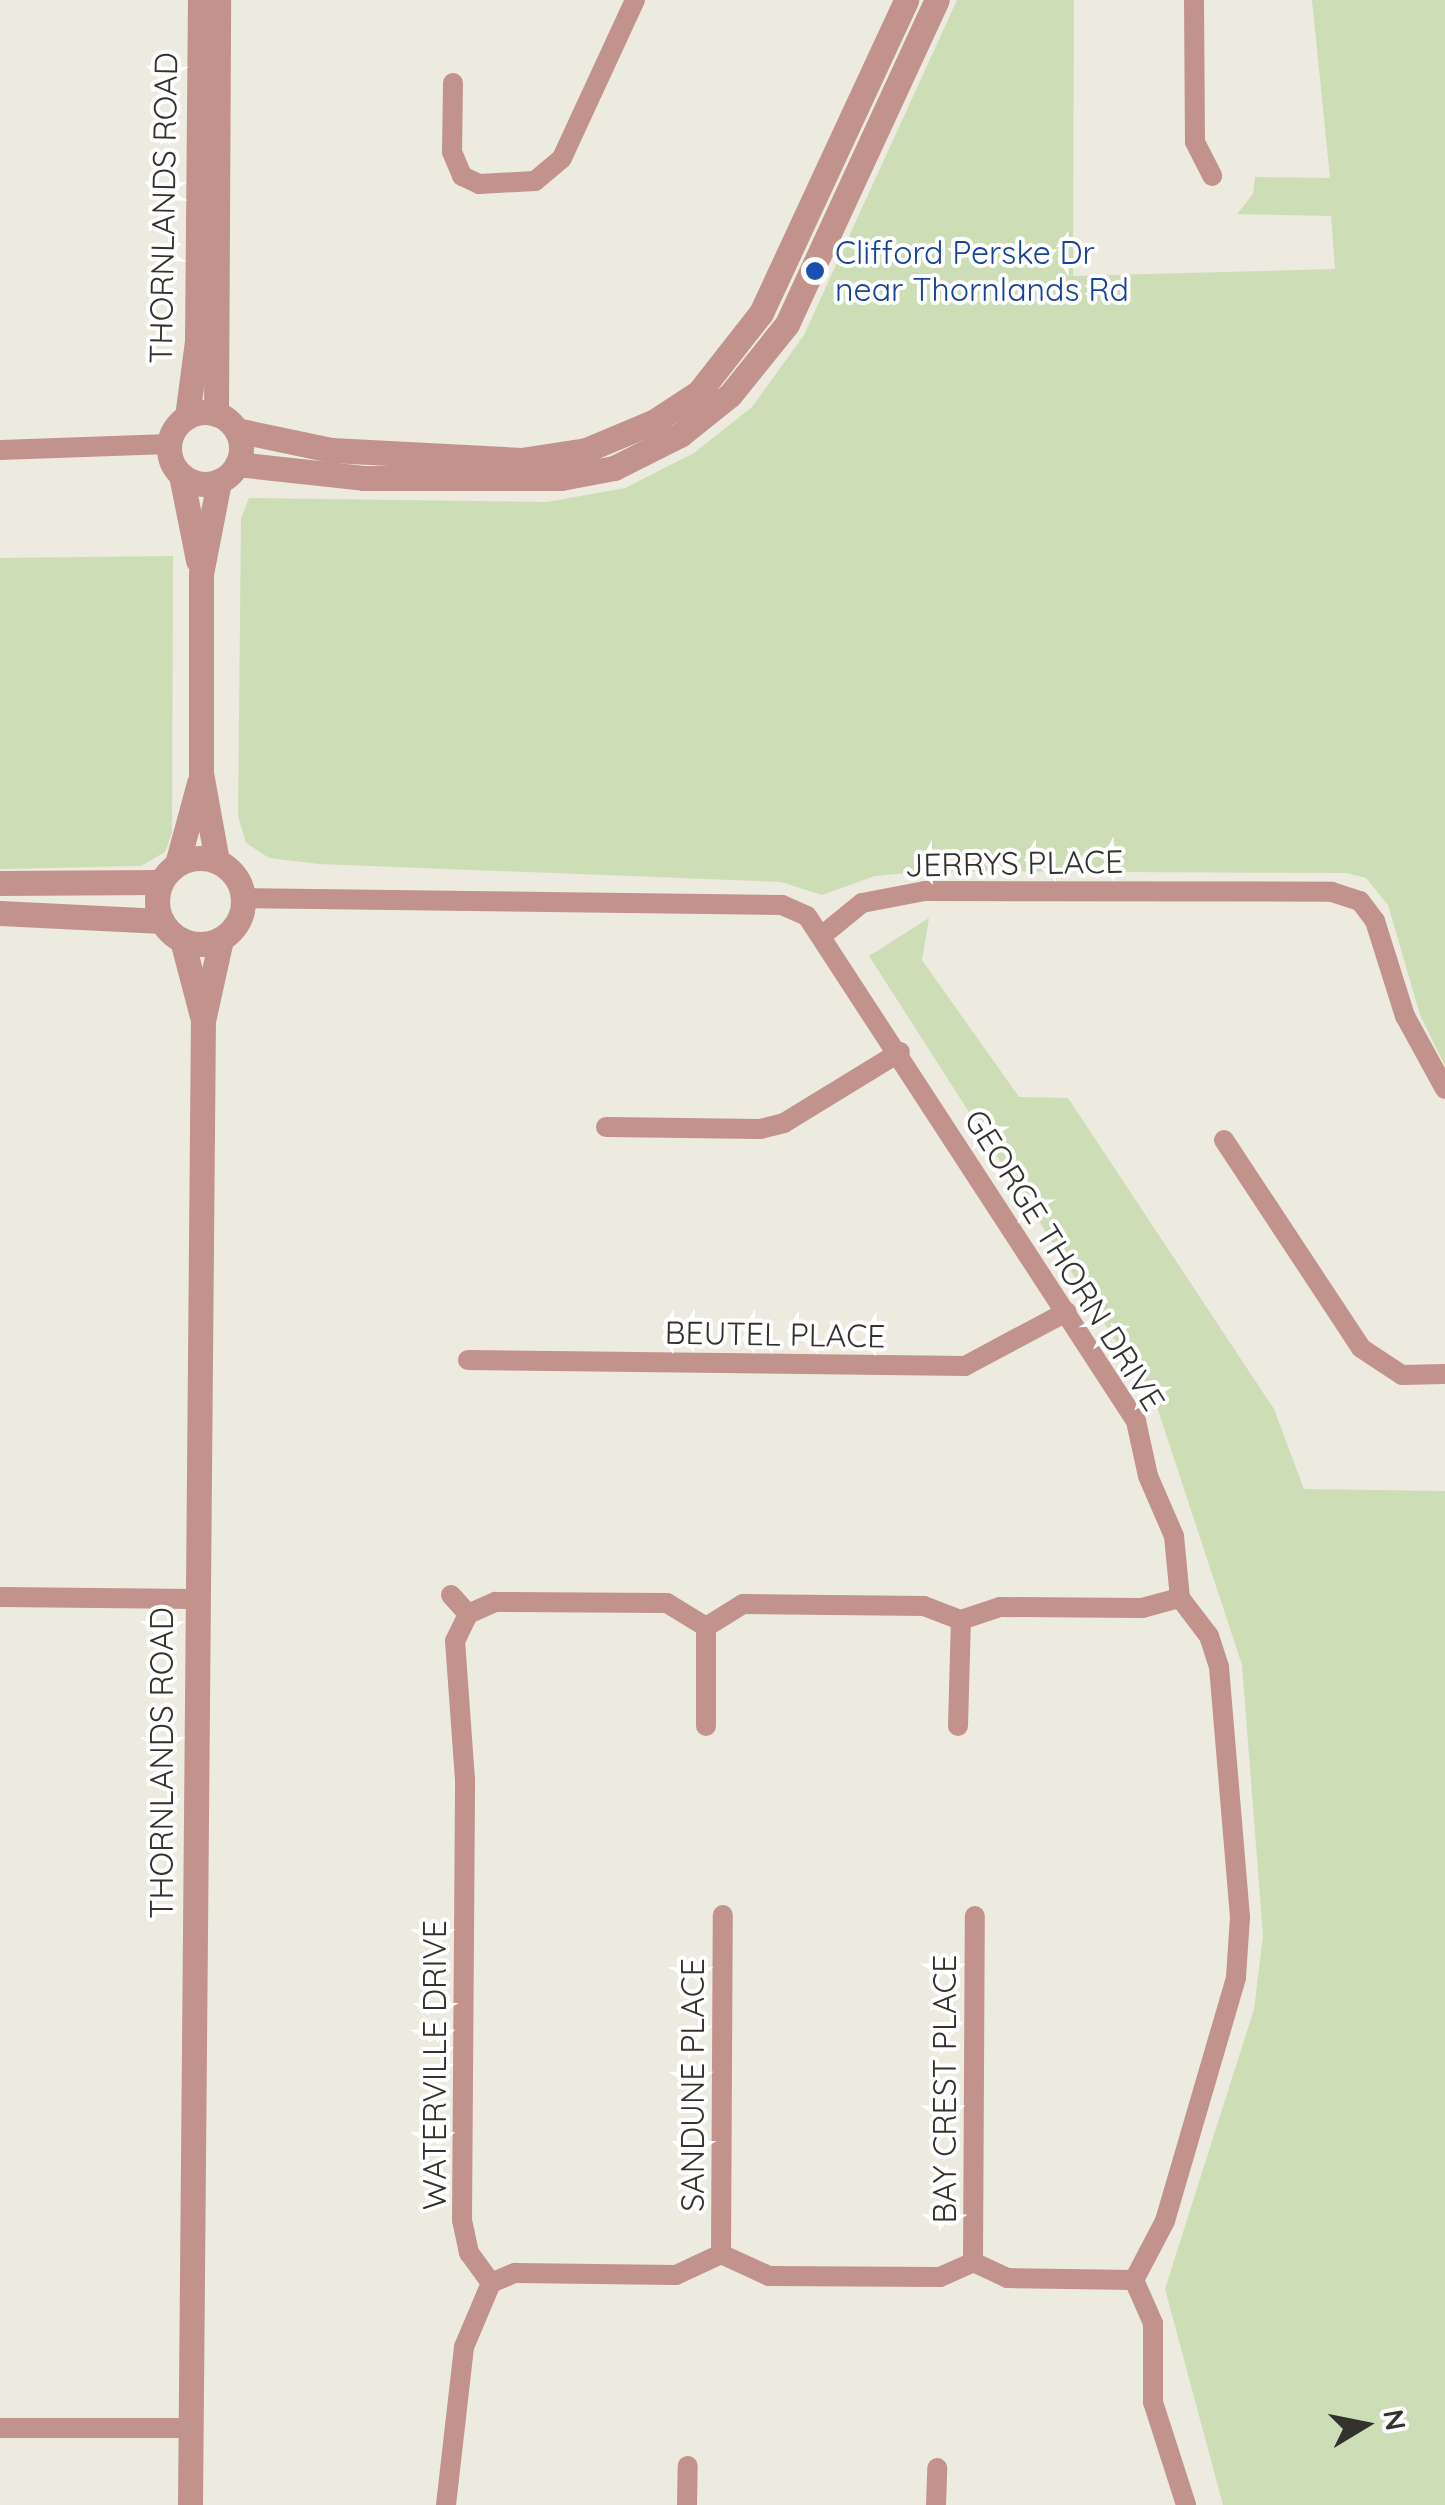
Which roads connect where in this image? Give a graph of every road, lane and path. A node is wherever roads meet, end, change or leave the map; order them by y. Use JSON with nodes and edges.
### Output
{"nodes":[{"id":1,"x":200,"y":0,"type":"edge"},
{"id":2,"x":218,"y":0,"type":"edge"},
{"id":3,"x":635,"y":0,"type":"edge"},
{"id":4,"x":906,"y":0,"type":"edge"},
{"id":5,"x":937,"y":0,"type":"edge"},
{"id":6,"x":1194,"y":0,"type":"edge"},
{"id":7,"x":453,"y":82,"type":"dead end"},
{"id":8,"x":1212,"y":176,"type":"dead end"},
{"id":9,"x":186,"y":417,"type":"junction"},
{"id":10,"x":226,"y":422,"type":"junction"},
{"id":11,"x":169,"y":444,"type":"junction"},
{"id":12,"x":0,"y":450,"type":"edge"},
{"id":13,"x":228,"y":473,"type":"junction"},
{"id":14,"x":181,"y":475,"type":"junction"},
{"id":15,"x":201,"y":574,"type":"junction"},
{"id":16,"x":201,"y":773,"type":"junction"},
{"id":17,"x":217,"y":861,"type":"junction"},
{"id":18,"x":169,"y":873,"type":"junction"},
{"id":19,"x":0,"y":884,"type":"edge"},
{"id":20,"x":242,"y":898,"type":"junction"},
{"id":21,"x":0,"y":913,"type":"edge"},
{"id":22,"x":162,"y":921,"type":"junction"},
{"id":23,"x":824,"y":934,"type":"junction"},
{"id":24,"x":220,"y":938,"type":"junction"},
{"id":25,"x":182,"y":940,"type":"junction"},
{"id":26,"x":203,"y":1021,"type":"junction"},
{"id":27,"x":900,"y":1052,"type":"junction"},
{"id":28,"x":1445,"y":1089,"type":"edge"},
{"id":29,"x":606,"y":1127,"type":"dead end"},
{"id":30,"x":1224,"y":1140,"type":"dead end"},
{"id":31,"x":1066,"y":1312,"type":"junction"},
{"id":32,"x":468,"y":1360,"type":"dead end"},
{"id":33,"x":1445,"y":1374,"type":"edge"},
{"id":34,"x":450,"y":1595,"type":"dead end"},
{"id":35,"x":0,"y":1597,"type":"edge"},
{"id":36,"x":1180,"y":1598,"type":"junction"},
{"id":37,"x":195,"y":1599,"type":"junction"},
{"id":38,"x":468,"y":1614,"type":"junction"},
{"id":39,"x":961,"y":1620,"type":"junction"},
{"id":40,"x":706,"y":1627,"type":"junction"},
{"id":41,"x":706,"y":1726,"type":"dead end"},
{"id":42,"x":958,"y":1726,"type":"dead end"},
{"id":43,"x":723,"y":1916,"type":"dead end"},
{"id":44,"x":975,"y":1916,"type":"dead end"},
{"id":45,"x":721,"y":2254,"type":"junction"},
{"id":46,"x":973,"y":2262,"type":"junction"},
{"id":47,"x":1134,"y":2280,"type":"junction"},
{"id":48,"x":491,"y":2283,"type":"junction"},
{"id":49,"x":0,"y":2428,"type":"edge"},
{"id":50,"x":190,"y":2428,"type":"junction"},
{"id":51,"x":688,"y":2466,"type":"dead end"},
{"id":52,"x":936,"y":2468,"type":"dead end"},
{"id":53,"x":190,"y":2505,"type":"edge"},
{"id":54,"x":446,"y":2505,"type":"edge"},
{"id":55,"x":687,"y":2505,"type":"edge"},
{"id":56,"x":936,"y":2505,"type":"edge"},
{"id":57,"x":1186,"y":2505,"type":"edge"}],
"edges":[{"from":1,"to":9,"type":"street","name":"THORNLANDS ROAD"},
{"from":2,"to":10,"type":"street","name":"THORNLANDS ROAD"},
{"from":3,"to":7,"type":"street"},
{"from":4,"to":10,"type":"street"},
{"from":5,"to":13,"type":"street"},
{"from":6,"to":8,"type":"street"},
{"from":9,"to":10,"type":"street"},
{"from":9,"to":11,"type":"street"},
{"from":10,"to":13,"type":"street"},
{"from":11,"to":12,"type":"street"},
{"from":11,"to":14,"type":"street"},
{"from":13,"to":14,"type":"street"},
{"from":13,"to":15,"type":"street"},
{"from":14,"to":15,"type":"street"},
{"from":15,"to":16,"type":"street"},
{"from":16,"to":17,"type":"street"},
{"from":16,"to":18,"type":"street"},
{"from":17,"to":18,"type":"street"},
{"from":17,"to":20,"type":"street"},
{"from":18,"to":19,"type":"street"},
{"from":18,"to":22,"type":"street"},
{"from":20,"to":23,"type":"street"},
{"from":20,"to":24,"type":"street","name":"THORNLANDS ROAD"},
{"from":21,"to":22,"type":"street"},
{"from":22,"to":25,"type":"street"},
{"from":23,"to":27,"type":"street","name":"GEORGE THORN DRIVE"},
{"from":23,"to":28,"type":"street","name":"JERRYS PLACE"},
{"from":24,"to":25,"type":"street"},
{"from":24,"to":26,"type":"street","name":"THORNLANDS ROAD"},
{"from":25,"to":26,"type":"street","name":"THORNLANDS ROAD"},
{"from":26,"to":37,"type":"street","name":"THORNLANDS ROAD"},
{"from":27,"to":29,"type":"street"},
{"from":27,"to":31,"type":"street","name":"GEORGE THORN DRIVE"},
{"from":30,"to":33,"type":"street"},
{"from":31,"to":32,"type":"street","name":"BEUTEL PLACE"},
{"from":31,"to":36,"type":"street","name":"GEORGE THORN DRIVE"},
{"from":34,"to":38,"type":"street"},
{"from":35,"to":37,"type":"street"},
{"from":36,"to":39,"type":"street"},
{"from":36,"to":47,"type":"street"},
{"from":37,"to":50,"type":"street","name":"THORNLANDS ROAD"},
{"from":38,"to":40,"type":"street"},
{"from":38,"to":48,"type":"street","name":"WATERVILLE DRIVE"},
{"from":39,"to":40,"type":"street"},
{"from":39,"to":42,"type":"street"},
{"from":40,"to":41,"type":"street"},
{"from":43,"to":45,"type":"street","name":"SANDUNE PLACE"},
{"from":44,"to":46,"type":"street","name":"BAY CREST PLACE"},
{"from":45,"to":46,"type":"street"},
{"from":45,"to":48,"type":"street"},
{"from":46,"to":47,"type":"street"},
{"from":47,"to":57,"type":"street"},
{"from":48,"to":54,"type":"street"},
{"from":49,"to":50,"type":"street"},
{"from":50,"to":53,"type":"street","name":"THORNLANDS ROAD"},
{"from":51,"to":55,"type":"street"},
{"from":52,"to":56,"type":"street"}]}
